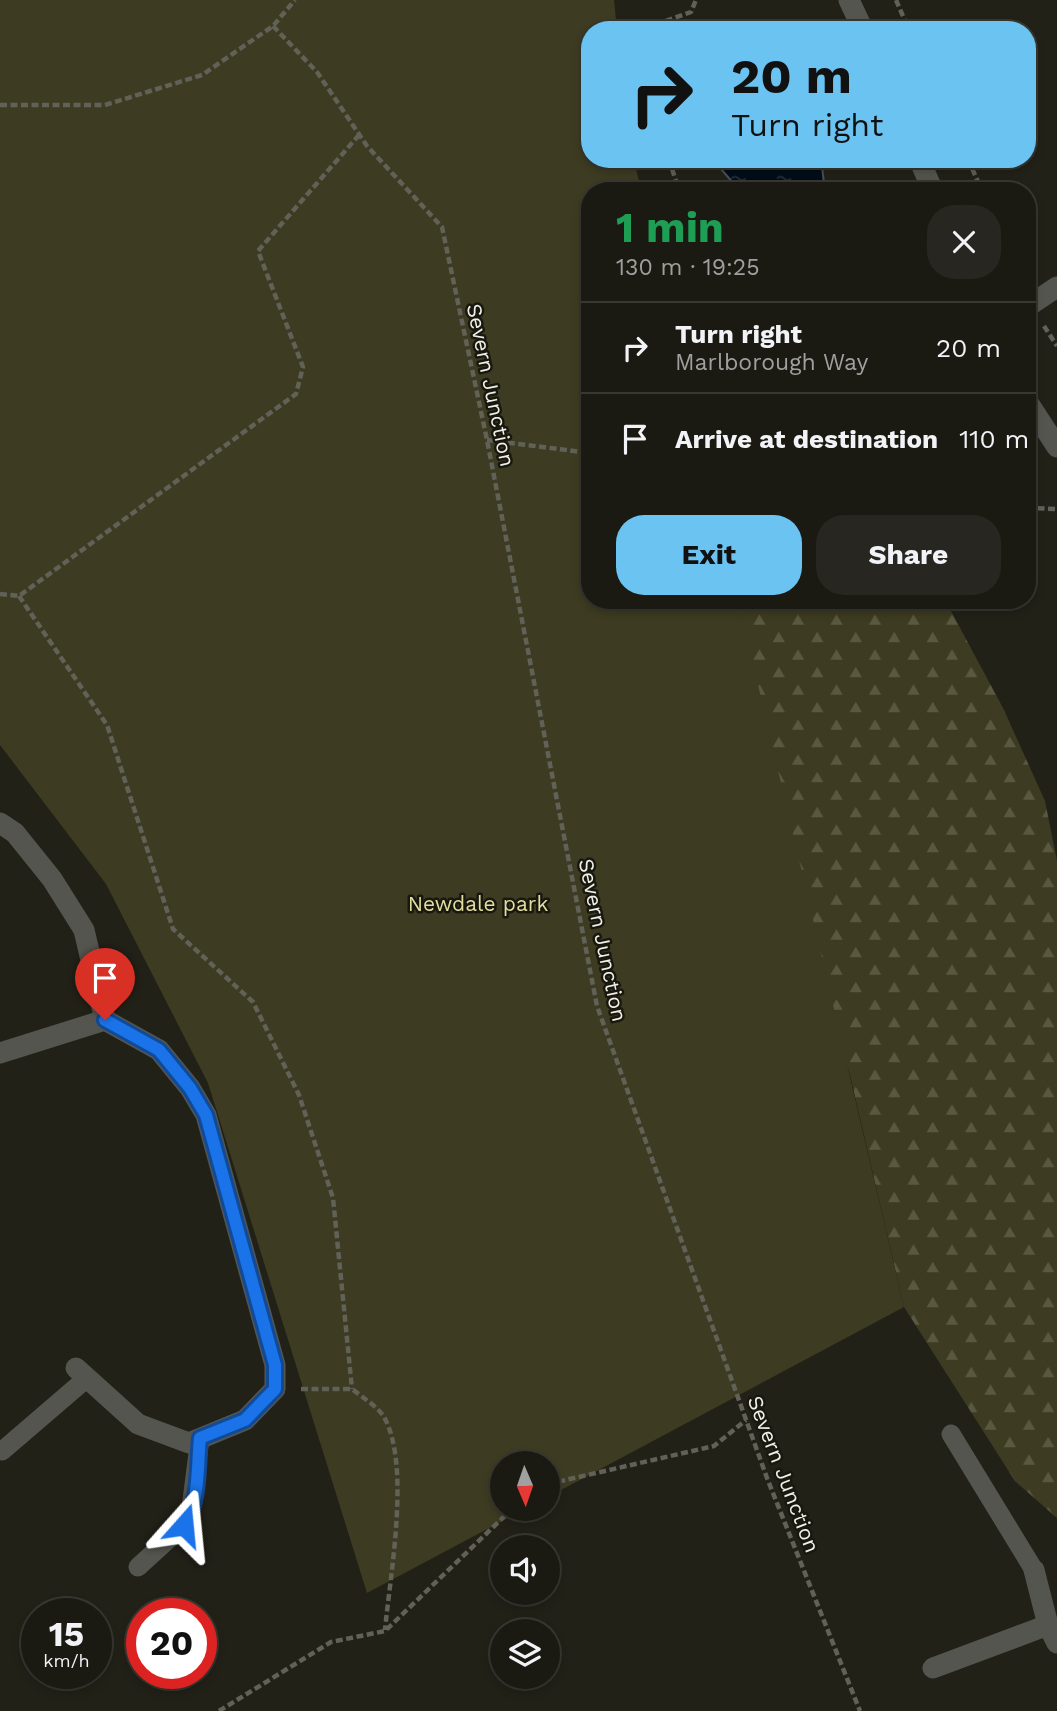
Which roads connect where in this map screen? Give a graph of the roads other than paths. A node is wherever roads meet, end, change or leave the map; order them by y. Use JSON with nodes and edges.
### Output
{"nodes":[{"id":1,"x":856,"y":2,"type":"edge"},
{"id":2,"x":861,"y":21,"type":"edge"},
{"id":3,"x":1057,"y":287,"type":"edge"},
{"id":4,"x":1036,"y":300,"type":"edge"},
{"id":5,"x":1036,"y":415,"type":"edge"},
{"id":6,"x":1057,"y":447,"type":"edge"},
{"id":7,"x":0,"y":823,"type":"edge"},
{"id":8,"x":105,"y":1020,"type":"junction"},
{"id":9,"x":0,"y":1053,"type":"edge"},
{"id":10,"x":81,"y":1373,"type":"joint"},
{"id":11,"x":951,"y":1434,"type":"dead end"},
{"id":12,"x":200,"y":1438,"type":"junction"},
{"id":13,"x":2,"y":1451,"type":"dead end"},
{"id":14,"x":138,"y":1567,"type":"dead end"},
{"id":15,"x":1034,"y":1570,"type":"joint"},
{"id":16,"x":1052,"y":1634,"type":"edge"},
{"id":17,"x":933,"y":1668,"type":"dead end"}],
"edges":[{"from":1,"to":2,"type":"street"},
{"from":3,"to":4,"type":"street"},
{"from":5,"to":6,"type":"street"},
{"from":7,"to":8,"type":"street"},
{"from":8,"to":9,"type":"street"},
{"from":8,"to":12,"type":"street"},
{"from":10,"to":12,"type":"street"},
{"from":10,"to":13,"type":"lane"},
{"from":11,"to":15,"type":"lane"},
{"from":12,"to":14,"type":"lane"},
{"from":15,"to":16,"type":"street"},
{"from":16,"to":17,"type":"street"}]}
